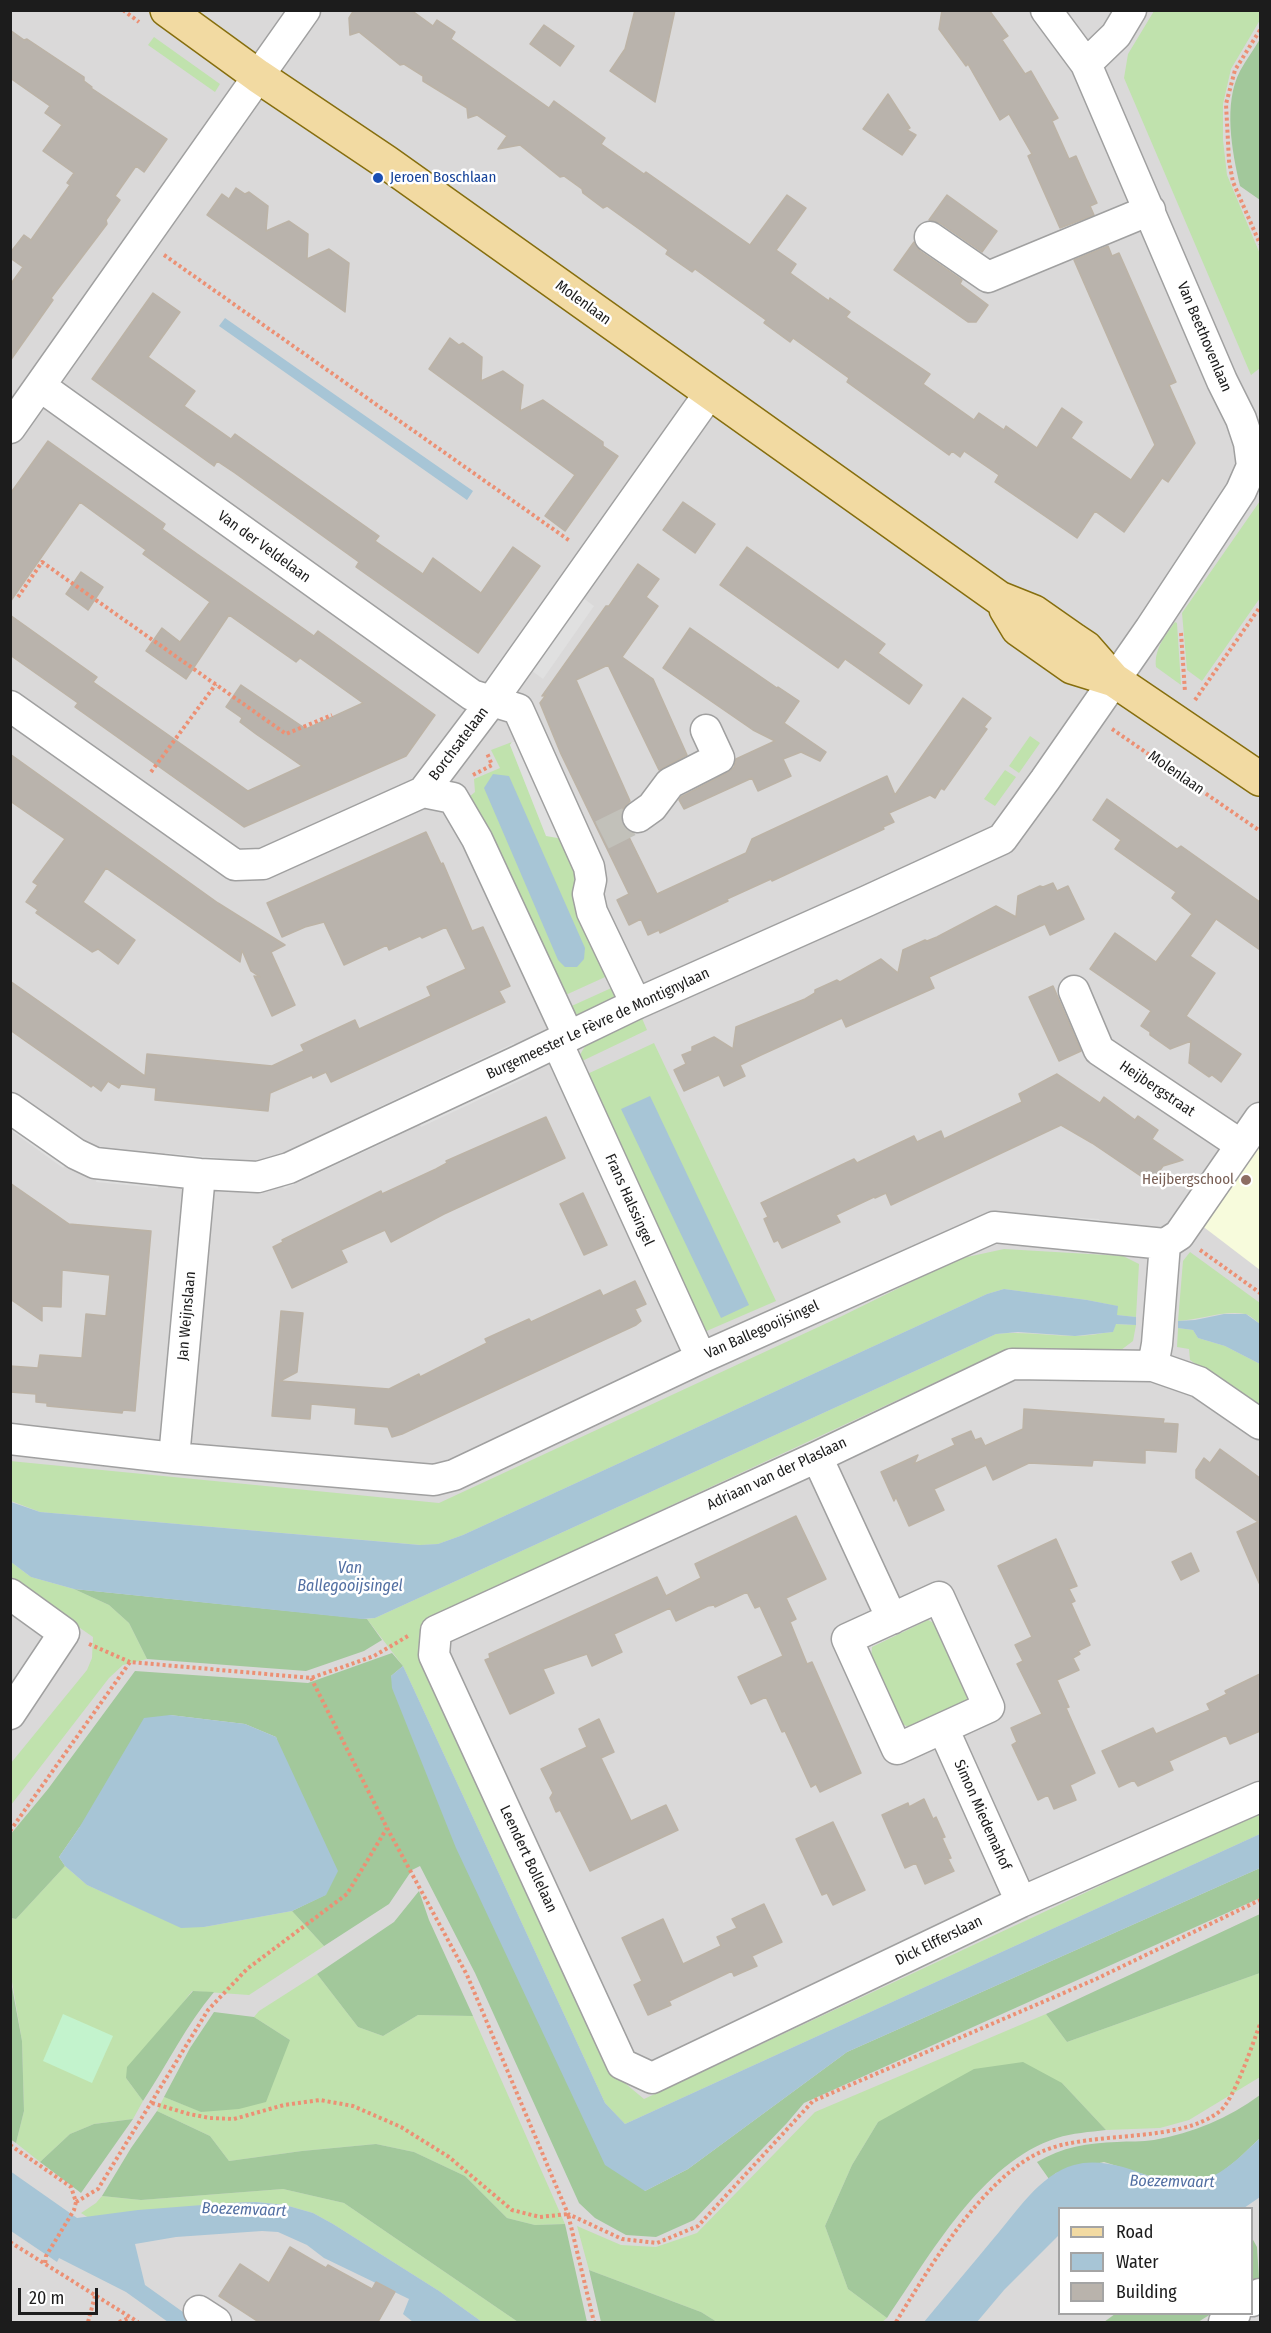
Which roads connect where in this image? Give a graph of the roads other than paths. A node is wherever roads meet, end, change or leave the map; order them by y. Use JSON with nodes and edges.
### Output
{"nodes":[{"id":1,"x":167,"y":10,"type":"edge"},
{"id":2,"x":305,"y":10,"type":"edge"},
{"id":3,"x":1046,"y":10,"type":"edge"},
{"id":4,"x":1131,"y":10,"type":"edge"},
{"id":5,"x":1086,"y":64,"type":"junction"},
{"id":6,"x":258,"y":75,"type":"junction"},
{"id":7,"x":1150,"y":210,"type":"junction"},
{"id":8,"x":930,"y":237,"type":"dead end"},
{"id":9,"x":40,"y":386,"type":"junction"},
{"id":10,"x":709,"y":394,"type":"junction"},
{"id":11,"x":10,"y":428,"type":"edge"},
{"id":12,"x":1256,"y":467,"type":"edge"},
{"id":13,"x":1114,"y":680,"type":"junction"},
{"id":14,"x":491,"y":702,"type":"junction"},
{"id":15,"x":10,"y":706,"type":"edge"},
{"id":16,"x":706,"y":730,"type":"dead end"},
{"id":17,"x":1260,"y":779,"type":"edge"},
{"id":18,"x":423,"y":792,"type":"junction"},
{"id":19,"x":638,"y":817,"type":"tunnel mouth"},
{"id":20,"x":1074,"y":991,"type":"dead end"},
{"id":21,"x":636,"y":1004,"type":"junction"},
{"id":22,"x":563,"y":1039,"type":"junction"},
{"id":23,"x":10,"y":1108,"type":"edge"},
{"id":24,"x":1260,"y":1118,"type":"edge"},
{"id":25,"x":1241,"y":1145,"type":"junction"},
{"id":26,"x":200,"y":1174,"type":"junction"},
{"id":27,"x":1172,"y":1239,"type":"junction"},
{"id":28,"x":1155,"y":1355,"type":"junction"},
{"id":29,"x":701,"y":1358,"type":"junction"},
{"id":30,"x":1260,"y":1424,"type":"edge"},
{"id":31,"x":10,"y":1439,"type":"edge"},
{"id":32,"x":817,"y":1456,"type":"junction"},
{"id":33,"x":174,"y":1458,"type":"junction"},
{"id":34,"x":10,"y":1594,"type":"edge"},
{"id":35,"x":892,"y":1618,"type":"junction"},
{"id":36,"x":434,"y":1648,"type":"joint"},
{"id":37,"x":10,"y":1714,"type":"edge"},
{"id":38,"x":943,"y":1728,"type":"junction"},
{"id":39,"x":1260,"y":1797,"type":"edge"},
{"id":40,"x":1021,"y":1902,"type":"junction"},
{"id":41,"x":622,"y":2064,"type":"joint"}],
"edges":[{"from":1,"to":6,"type":"main road","name":"Molenlaan"},
{"from":2,"to":6,"type":"street"},
{"from":3,"to":5,"type":"street","name":"Van Beethovenlaan"},
{"from":4,"to":5,"type":"street"},
{"from":5,"to":7,"type":"street","name":"Van Beethovenlaan"},
{"from":6,"to":9,"type":"street"},
{"from":6,"to":10,"type":"main road","name":"Molenlaan"},
{"from":7,"to":8,"type":"street"},
{"from":7,"to":12,"type":"street","name":"Van Beethovenlaan"},
{"from":9,"to":11,"type":"street"},
{"from":9,"to":14,"type":"street","name":"Van der Veldelaan"},
{"from":10,"to":13,"type":"main road","name":"Molenlaan"},
{"from":10,"to":14,"type":"street","name":"Borchsatelaan"},
{"from":12,"to":13,"type":"street","name":"Van Beethovenlaan"},
{"from":13,"to":17,"type":"main road","name":"Molenlaan"},
{"from":13,"to":21,"type":"street","name":"Burgemeester Le Fèvre de Montignylaan"},
{"from":14,"to":18,"type":"street","name":"Borchsatelaan"},
{"from":14,"to":21,"type":"street"},
{"from":15,"to":18,"type":"street","name":"Borchsatelaan"},
{"from":16,"to":19,"type":"street"},
{"from":18,"to":22,"type":"street","name":"Frans Halssingel"},
{"from":20,"to":25,"type":"street","name":"Heijbergstraat"},
{"from":21,"to":22,"type":"street","name":"Burgemeester Le Fèvre de Montignylaan"},
{"from":22,"to":26,"type":"street","name":"Burgemeester Le Fèvre de Montignylaan"},
{"from":22,"to":29,"type":"street","name":"Frans Halssingel"},
{"from":23,"to":26,"type":"street","name":"Burgemeester Le Fèvre de Montignylaan"},
{"from":24,"to":25,"type":"street"},
{"from":25,"to":27,"type":"street"},
{"from":26,"to":33,"type":"street","name":"Jan Weijnslaan"},
{"from":27,"to":28,"type":"street"},
{"from":27,"to":29,"type":"street","name":"Van Ballegooijsingel"},
{"from":28,"to":30,"type":"street","name":"Adriaan van der Plaslaan"},
{"from":28,"to":32,"type":"street","name":"Adriaan van der Plaslaan"},
{"from":29,"to":33,"type":"street","name":"Van Ballegooijsingel"},
{"from":31,"to":33,"type":"street","name":"Van Ballegooijsingel"},
{"from":32,"to":35,"type":"street"},
{"from":32,"to":36,"type":"street","name":"Adriaan van der Plaslaan"},
{"from":34,"to":37,"type":"street"},
{"from":35,"to":38,"type":"street"},
{"from":35,"to":38,"type":"street"},
{"from":36,"to":41,"type":"street","name":"Leendert Bollelaan"},
{"from":38,"to":40,"type":"street","name":"Simon Miedemahof"},
{"from":39,"to":40,"type":"street","name":"Dick Elfferslaan"},
{"from":40,"to":41,"type":"street","name":"Dick Elfferslaan"}]}
